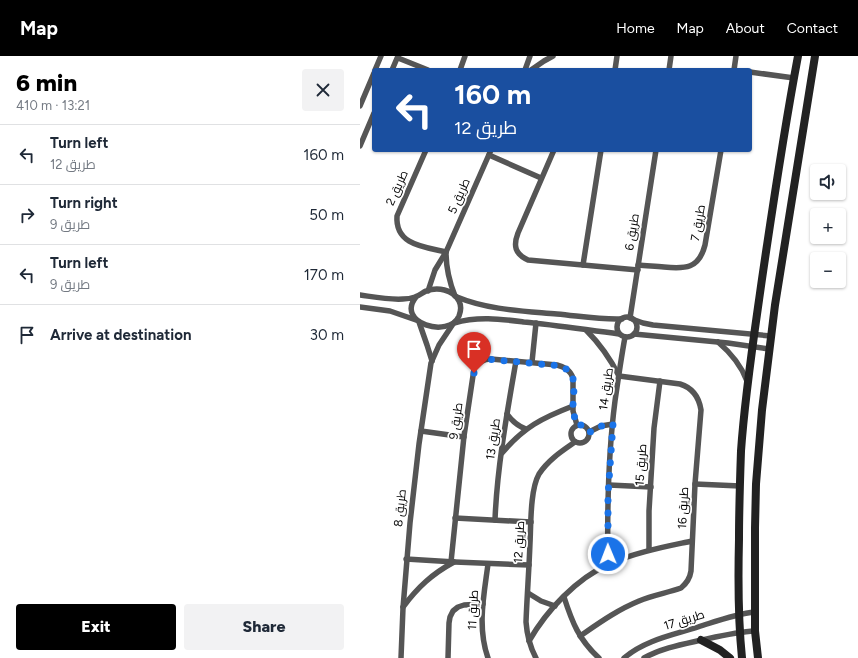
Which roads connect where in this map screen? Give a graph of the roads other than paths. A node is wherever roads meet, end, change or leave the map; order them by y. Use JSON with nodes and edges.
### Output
{"nodes":[{"id":1,"x":381,"y":56,"type":"edge"},
{"id":2,"x":465,"y":56,"type":"edge"},
{"id":3,"x":530,"y":56,"type":"edge"},
{"id":4,"x":553,"y":56,"type":"edge"},
{"id":5,"x":617,"y":56,"type":"edge"},
{"id":6,"x":672,"y":56,"type":"edge"},
{"id":7,"x":736,"y":56,"type":"edge"},
{"id":8,"x":798,"y":56,"type":"edge"},
{"id":9,"x":814,"y":56,"type":"edge"},
{"id":10,"x":398,"y":57,"type":"edge"},
{"id":11,"x":376,"y":68,"type":"edge"},
{"id":12,"x":393,"y":68,"type":"edge"},
{"id":13,"x":423,"y":68,"type":"edge"},
{"id":14,"x":461,"y":68,"type":"edge"},
{"id":15,"x":526,"y":68,"type":"edge"},
{"id":16,"x":534,"y":68,"type":"edge"},
{"id":17,"x":614,"y":68,"type":"edge"},
{"id":18,"x":669,"y":68,"type":"edge"},
{"id":19,"x":735,"y":68,"type":"edge"},
{"id":20,"x":752,"y":72,"type":"edge"},
{"id":21,"x":372,"y":78,"type":"edge"},
{"id":22,"x":794,"y":78,"type":"junction"},
{"id":23,"x":360,"y":106,"type":"edge"},
{"id":24,"x":372,"y":118,"type":"edge"},
{"id":25,"x":360,"y":146,"type":"edge"},
{"id":26,"x":425,"y":152,"type":"edge"},
{"id":27,"x":553,"y":152,"type":"edge"},
{"id":28,"x":601,"y":152,"type":"edge"},
{"id":29,"x":656,"y":152,"type":"edge"},
{"id":30,"x":721,"y":152,"type":"edge"},
{"id":31,"x":490,"y":153,"type":"edge"},
{"id":32,"x":541,"y":178,"type":"junction"},
{"id":33,"x":446,"y":252,"type":"junction"},
{"id":34,"x":583,"y":265,"type":"junction"},
{"id":35,"x":638,"y":267,"type":"junction"},
{"id":36,"x":428,"y":291,"type":"junction"},
{"id":37,"x":360,"y":295,"type":"edge"},
{"id":38,"x":456,"y":296,"type":"junction"},
{"id":39,"x":416,"y":297,"type":"junction"},
{"id":40,"x":360,"y":307,"type":"edge"},
{"id":41,"x":622,"y":319,"type":"junction"},
{"id":42,"x":631,"y":319,"type":"junction"},
{"id":43,"x":418,"y":321,"type":"junction"},
{"id":44,"x":453,"y":323,"type":"junction"},
{"id":45,"x":536,"y":323,"type":"junction"},
{"id":46,"x":586,"y":330,"type":"junction"},
{"id":47,"x":619,"y":334,"type":"junction"},
{"id":48,"x":634,"y":334,"type":"junction"},
{"id":49,"x":754,"y":334,"type":"junction"},
{"id":50,"x":771,"y":336,"type":"junction"},
{"id":51,"x":625,"y":337,"type":"junction"},
{"id":52,"x":718,"y":342,"type":"junction"},
{"id":53,"x":753,"y":346,"type":"junction"},
{"id":54,"x":769,"y":349,"type":"junction"},
{"id":55,"x":432,"y":361,"type":"junction"},
{"id":56,"x":516,"y":361,"type":"junction"},
{"id":57,"x":532,"y":362,"type":"junction"},
{"id":58,"x":619,"y":376,"type":"junction"},
{"id":59,"x":660,"y":381,"type":"junction"},
{"id":60,"x":748,"y":384,"type":"junction"},
{"id":61,"x":573,"y":406,"type":"junction"},
{"id":62,"x":507,"y":414,"type":"junction"},
{"id":63,"x":613,"y":424,"type":"junction"},
{"id":64,"x":577,"y":425,"type":"junction"},
{"id":65,"x":526,"y":429,"type":"junction"},
{"id":66,"x":421,"y":431,"type":"junction"},
{"id":67,"x":590,"y":432,"type":"junction"},
{"id":68,"x":464,"y":437,"type":"junction"},
{"id":69,"x":575,"y":442,"type":"junction"},
{"id":70,"x":502,"y":453,"type":"junction"},
{"id":71,"x":695,"y":484,"type":"junction"},
{"id":72,"x":609,"y":485,"type":"junction"},
{"id":73,"x":740,"y":486,"type":"junction"},
{"id":74,"x":651,"y":487,"type":"junction"},
{"id":75,"x":456,"y":518,"type":"junction"},
{"id":76,"x":495,"y":520,"type":"junction"},
{"id":77,"x":531,"y":522,"type":"junction"},
{"id":78,"x":692,"y":541,"type":"junction"},
{"id":79,"x":649,"y":550,"type":"junction"},
{"id":80,"x":406,"y":559,"type":"junction"},
{"id":81,"x":453,"y":562,"type":"junction"},
{"id":82,"x":488,"y":564,"type":"junction"},
{"id":83,"x":608,"y":564,"type":"junction"},
{"id":84,"x":529,"y":565,"type":"junction"},
{"id":85,"x":528,"y":593,"type":"junction"},
{"id":86,"x":564,"y":597,"type":"junction"},
{"id":87,"x":483,"y":604,"type":"junction"},
{"id":88,"x":555,"y":606,"type":"junction"},
{"id":89,"x":403,"y":608,"type":"junction"},
{"id":90,"x":755,"y":612,"type":"junction"},
{"id":91,"x":739,"y":614,"type":"junction"},
{"id":92,"x":755,"y":631,"type":"junction"},
{"id":93,"x":740,"y":632,"type":"junction"},
{"id":94,"x":580,"y":636,"type":"junction"},
{"id":95,"x":701,"y":640,"type":"junction"},
{"id":96,"x":529,"y":641,"type":"junction"},
{"id":97,"x":401,"y":658,"type":"edge"},
{"id":98,"x":448,"y":658,"type":"edge"},
{"id":99,"x":488,"y":658,"type":"edge"},
{"id":100,"x":536,"y":658,"type":"edge"},
{"id":101,"x":599,"y":658,"type":"edge"},
{"id":102,"x":624,"y":658,"type":"edge"},
{"id":103,"x":644,"y":658,"type":"edge"},
{"id":104,"x":730,"y":658,"type":"edge"},
{"id":105,"x":742,"y":658,"type":"edge"},
{"id":106,"x":758,"y":658,"type":"edge"}],
"edges":[{"from":1,"to":11,"type":"street"},
{"from":2,"to":14,"type":"street"},
{"from":3,"to":15,"type":"street"},
{"from":4,"to":16,"type":"street"},
{"from":5,"to":17,"type":"street"},
{"from":6,"to":18,"type":"street"},
{"from":7,"to":19,"type":"street"},
{"from":8,"to":22,"type":"street"},
{"from":9,"to":50,"type":"street"},
{"from":10,"to":12,"type":"street"},
{"from":10,"to":13,"type":"street"},
{"from":20,"to":22,"type":"street"},
{"from":21,"to":23,"type":"street"},
{"from":22,"to":49,"type":"street"},
{"from":24,"to":25,"type":"street"},
{"from":26,"to":33,"type":"street","name":"طريق 2"},
{"from":27,"to":32,"type":"street"},
{"from":28,"to":34,"type":"street"},
{"from":29,"to":35,"type":"street","name":"طريق 6"},
{"from":30,"to":35,"type":"street","name":"طريق 7"},
{"from":31,"to":32,"type":"street"},
{"from":31,"to":33,"type":"street","name":"طريق 5"},
{"from":32,"to":34,"type":"street","name":"طريق 7"},
{"from":33,"to":36,"type":"street","name":"طريق 5"},
{"from":33,"to":38,"type":"street","name":"طريق 5"},
{"from":34,"to":35,"type":"street","name":"طريق 7"},
{"from":35,"to":42,"type":"street","name":"طريق 6"},
{"from":36,"to":38,"type":"street"},
{"from":36,"to":39,"type":"street"},
{"from":37,"to":39,"type":"street"},
{"from":38,"to":41,"type":"street"},
{"from":38,"to":44,"type":"street"},
{"from":39,"to":43,"type":"street"},
{"from":40,"to":43,"type":"street"},
{"from":41,"to":42,"type":"street"},
{"from":41,"to":47,"type":"street"},
{"from":42,"to":48,"type":"street"},
{"from":42,"to":49,"type":"street"},
{"from":43,"to":44,"type":"street"},
{"from":43,"to":55,"type":"street","name":"طريق 8"},
{"from":44,"to":45,"type":"street"},
{"from":44,"to":55,"type":"street","name":"طريق 8"},
{"from":45,"to":46,"type":"street"},
{"from":45,"to":57,"type":"street"},
{"from":46,"to":47,"type":"street"},
{"from":46,"to":58,"type":"street"},
{"from":47,"to":51,"type":"street"},
{"from":48,"to":51,"type":"street"},
{"from":48,"to":52,"type":"street"},
{"from":49,"to":50,"type":"street"},
{"from":49,"to":53,"type":"street"},
{"from":50,"to":54,"type":"street"},
{"from":51,"to":58,"type":"street","name":"طريق 14"},
{"from":52,"to":53,"type":"street"},
{"from":52,"to":60,"type":"street"},
{"from":53,"to":54,"type":"street"},
{"from":53,"to":60,"type":"street"},
{"from":54,"to":90,"type":"street"},
{"from":55,"to":66,"type":"street","name":"طريق 8"},
{"from":56,"to":57,"type":"street","name":"طريق 9"},
{"from":56,"to":62,"type":"street","name":"طريق 13"},
{"from":56,"to":68,"type":"street","name":"طريق 9"},
{"from":57,"to":61,"type":"street","name":"طريق 9"},
{"from":58,"to":59,"type":"street","name":"طريق 16"},
{"from":58,"to":63,"type":"street","name":"طريق 14"},
{"from":59,"to":71,"type":"street","name":"طريق 16"},
{"from":59,"to":74,"type":"street","name":"طريق 15"},
{"from":60,"to":73,"type":"street"},
{"from":61,"to":64,"type":"street","name":"طريق 9"},
{"from":61,"to":65,"type":"street"},
{"from":62,"to":65,"type":"street"},
{"from":62,"to":70,"type":"street","name":"طريق 13"},
{"from":63,"to":67,"type":"street"},
{"from":63,"to":72,"type":"street","name":"طريق 14"},
{"from":64,"to":67,"type":"street"},
{"from":64,"to":69,"type":"street"},
{"from":65,"to":70,"type":"street"},
{"from":66,"to":68,"type":"street"},
{"from":66,"to":80,"type":"street","name":"طريق 8"},
{"from":67,"to":69,"type":"street"},
{"from":68,"to":75,"type":"street","name":"طريق 9"},
{"from":69,"to":77,"type":"street","name":"طريق 12"},
{"from":70,"to":76,"type":"street","name":"طريق 13"},
{"from":71,"to":73,"type":"street"},
{"from":71,"to":78,"type":"street","name":"طريق 16"},
{"from":72,"to":74,"type":"street"},
{"from":72,"to":83,"type":"street","name":"طريق 14"},
{"from":73,"to":91,"type":"street"},
{"from":74,"to":79,"type":"street","name":"طريق 15"},
{"from":75,"to":76,"type":"street"},
{"from":75,"to":81,"type":"street","name":"طريق 9"},
{"from":76,"to":77,"type":"street"},
{"from":77,"to":84,"type":"street","name":"طريق 12"},
{"from":78,"to":79,"type":"street"},
{"from":78,"to":94,"type":"street","name":"طريق 16"},
{"from":79,"to":83,"type":"street"},
{"from":80,"to":81,"type":"street"},
{"from":80,"to":89,"type":"street","name":"طريق 8"},
{"from":81,"to":82,"type":"street"},
{"from":81,"to":89,"type":"street"},
{"from":82,"to":84,"type":"street"},
{"from":82,"to":87,"type":"street","name":"طريق 11"},
{"from":83,"to":86,"type":"street"},
{"from":84,"to":85,"type":"street","name":"طريق 12"},
{"from":85,"to":88,"type":"street"},
{"from":85,"to":96,"type":"street","name":"طريق 12"},
{"from":86,"to":88,"type":"street"},
{"from":86,"to":94,"type":"street"},
{"from":87,"to":98,"type":"street"},
{"from":87,"to":99,"type":"street","name":"طريق 11"},
{"from":88,"to":96,"type":"street"},
{"from":89,"to":97,"type":"street","name":"طريق 8"},
{"from":90,"to":91,"type":"street","name":"طريق 17"},
{"from":90,"to":92,"type":"street"},
{"from":91,"to":93,"type":"street"},
{"from":91,"to":102,"type":"street","name":"طريق 17"},
{"from":92,"to":93,"type":"street","name":"طريق 17"},
{"from":92,"to":106,"type":"street"},
{"from":93,"to":95,"type":"street","name":"طريق 17"},
{"from":93,"to":105,"type":"street"},
{"from":94,"to":101,"type":"street"},
{"from":95,"to":103,"type":"street","name":"طريق 17"},
{"from":95,"to":104,"type":"street"},
{"from":96,"to":100,"type":"street","name":"طريق 12"}]}
